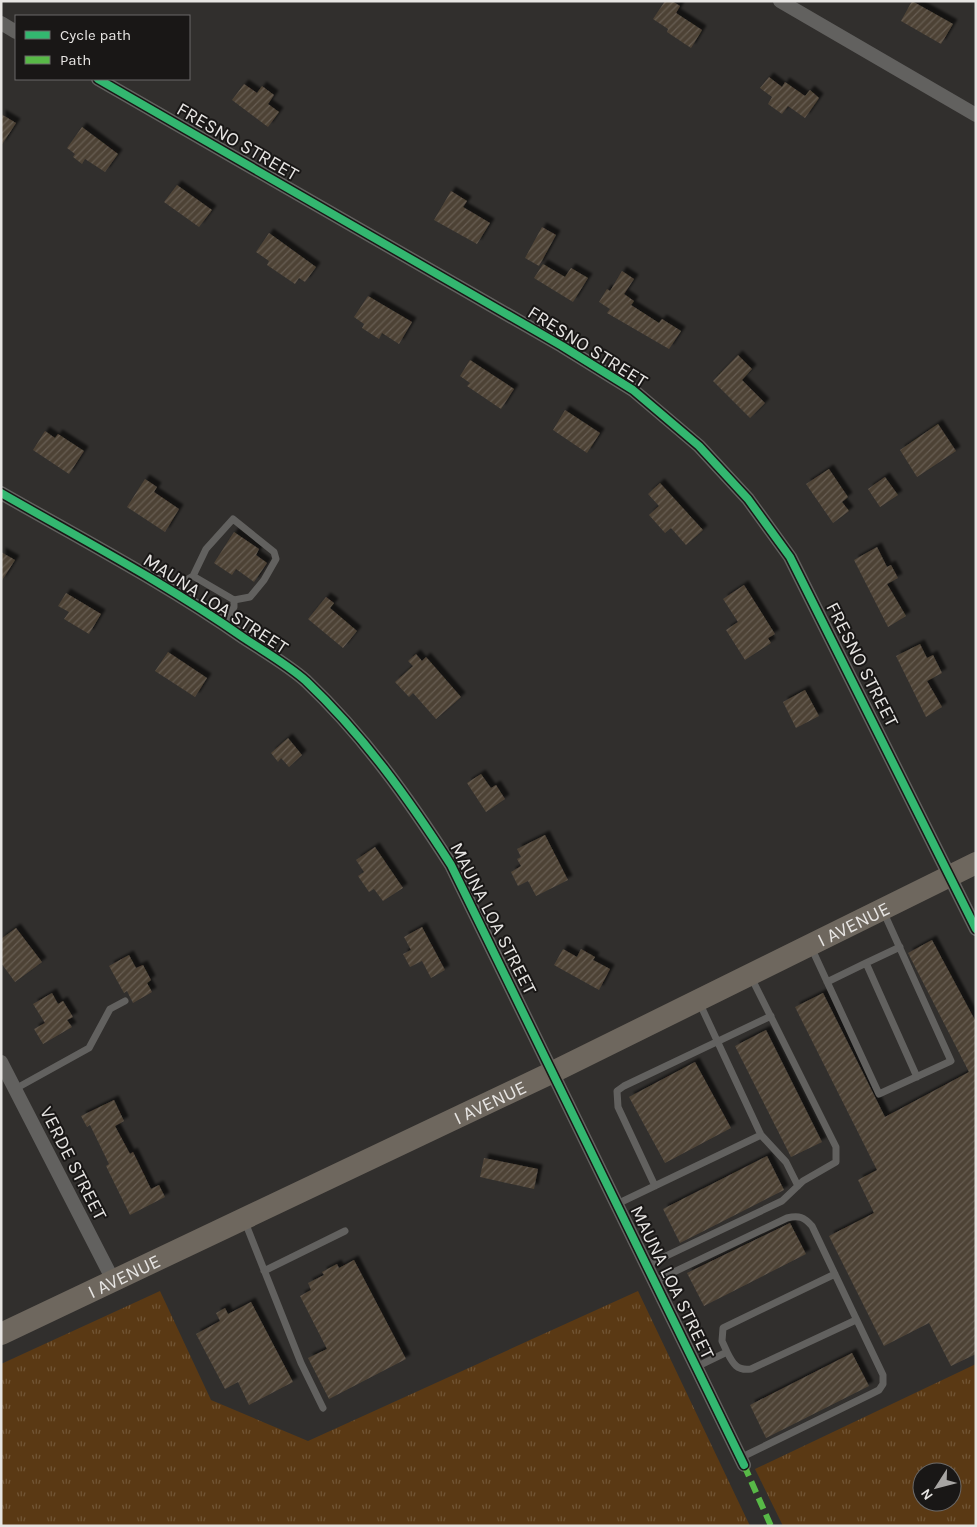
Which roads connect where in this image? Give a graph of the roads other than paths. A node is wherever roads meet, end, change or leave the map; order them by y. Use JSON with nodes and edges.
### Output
{"nodes":[{"id":1,"x":780,"y":1,"type":"edge"},
{"id":2,"x":1,"y":23,"type":"edge"},
{"id":3,"x":15,"y":31,"type":"edge"},
{"id":4,"x":100,"y":80,"type":"edge"},
{"id":5,"x":976,"y":115,"type":"edge"},
{"id":6,"x":1,"y":493,"type":"edge"},
{"id":7,"x":193,"y":576,"type":"junction"},
{"id":8,"x":180,"y":597,"type":"junction"},
{"id":9,"x":234,"y":600,"type":"junction"},
{"id":10,"x":224,"y":624,"type":"junction"},
{"id":11,"x":976,"y":863,"type":"edge"},
{"id":12,"x":950,"y":875,"type":"junction"},
{"id":13,"x":883,"y":910,"type":"junction"},
{"id":14,"x":976,"y":929,"type":"edge"},
{"id":15,"x":810,"y":946,"type":"junction"},
{"id":16,"x":900,"y":947,"type":"junction"},
{"id":17,"x":866,"y":963,"type":"junction"},
{"id":18,"x":750,"y":975,"type":"junction"},
{"id":19,"x":827,"y":982,"type":"junction"},
{"id":20,"x":125,"y":1001,"type":"dead end"},
{"id":21,"x":698,"y":1001,"type":"junction"},
{"id":22,"x":771,"y":1016,"type":"junction"},
{"id":23,"x":718,"y":1042,"type":"junction"},
{"id":24,"x":1,"y":1062,"type":"edge"},
{"id":25,"x":553,"y":1072,"type":"junction"},
{"id":26,"x":917,"y":1077,"type":"junction"},
{"id":27,"x":15,"y":1089,"type":"junction"},
{"id":28,"x":761,"y":1135,"type":"junction"},
{"id":29,"x":655,"y":1186,"type":"junction"},
{"id":30,"x":798,"y":1186,"type":"junction"},
{"id":31,"x":617,"y":1204,"type":"junction"},
{"id":32,"x":244,"y":1219,"type":"junction"},
{"id":33,"x":345,"y":1231,"type":"dead end"},
{"id":34,"x":647,"y":1266,"type":"junction"},
{"id":35,"x":264,"y":1271,"type":"junction"},
{"id":36,"x":835,"y":1274,"type":"junction"},
{"id":37,"x":113,"y":1280,"type":"junction"},
{"id":38,"x":655,"y":1281,"type":"junction"},
{"id":39,"x":856,"y":1320,"type":"junction"},
{"id":40,"x":1,"y":1334,"type":"edge"},
{"id":41,"x":727,"y":1352,"type":"junction"},
{"id":42,"x":696,"y":1367,"type":"junction"},
{"id":43,"x":323,"y":1408,"type":"dead end"},
{"id":44,"x":742,"y":1461,"type":"joint"}],
"edges":[{"from":1,"to":5,"type":"street"},
{"from":2,"to":3,"type":"street"},
{"from":4,"to":12,"type":"street","name":"FRESNO STREET"},
{"from":6,"to":8,"type":"street","name":"MAUNA LOA STREET"},
{"from":7,"to":8,"type":"lane"},
{"from":7,"to":9,"type":"lane"},
{"from":7,"to":9,"type":"lane"},
{"from":8,"to":10,"type":"street","name":"MAUNA LOA STREET"},
{"from":9,"to":10,"type":"lane"},
{"from":10,"to":25,"type":"street","name":"MAUNA LOA STREET"},
{"from":11,"to":12,"type":"main road","name":"I AVENUE"},
{"from":12,"to":13,"type":"main road","name":"I AVENUE"},
{"from":12,"to":14,"type":"street","name":"FRESNO STREET"},
{"from":13,"to":15,"type":"main road","name":"I AVENUE"},
{"from":13,"to":16,"type":"lane"},
{"from":15,"to":18,"type":"main road","name":"I AVENUE"},
{"from":15,"to":19,"type":"lane"},
{"from":16,"to":17,"type":"lane"},
{"from":16,"to":26,"type":"lane"},
{"from":17,"to":19,"type":"lane"},
{"from":17,"to":26,"type":"lane"},
{"from":18,"to":21,"type":"main road","name":"I AVENUE"},
{"from":18,"to":22,"type":"lane"},
{"from":19,"to":26,"type":"lane"},
{"from":20,"to":27,"type":"lane"},
{"from":21,"to":23,"type":"lane"},
{"from":21,"to":25,"type":"main road","name":"I AVENUE"},
{"from":22,"to":23,"type":"lane"},
{"from":22,"to":30,"type":"lane"},
{"from":23,"to":28,"type":"lane"},
{"from":23,"to":29,"type":"lane"},
{"from":24,"to":27,"type":"street","name":"VERDE STREET"},
{"from":25,"to":31,"type":"street","name":"MAUNA LOA STREET"},
{"from":25,"to":32,"type":"main road","name":"I AVENUE"},
{"from":27,"to":37,"type":"street","name":"VERDE STREET"},
{"from":28,"to":29,"type":"lane"},
{"from":28,"to":30,"type":"lane"},
{"from":29,"to":31,"type":"lane"},
{"from":30,"to":34,"type":"lane"},
{"from":31,"to":34,"type":"street","name":"MAUNA LOA STREET"},
{"from":32,"to":35,"type":"lane"},
{"from":32,"to":37,"type":"main road","name":"I AVENUE"},
{"from":33,"to":35,"type":"lane"},
{"from":34,"to":38,"type":"street","name":"MAUNA LOA STREET"},
{"from":35,"to":43,"type":"lane"},
{"from":36,"to":38,"type":"lane"},
{"from":36,"to":39,"type":"lane"},
{"from":36,"to":41,"type":"lane"},
{"from":37,"to":40,"type":"main road","name":"I AVENUE"},
{"from":38,"to":42,"type":"street","name":"MAUNA LOA STREET"},
{"from":39,"to":41,"type":"lane"},
{"from":39,"to":44,"type":"lane"},
{"from":41,"to":42,"type":"lane"},
{"from":42,"to":44,"type":"street","name":"MAUNA LOA STREET"}]}
